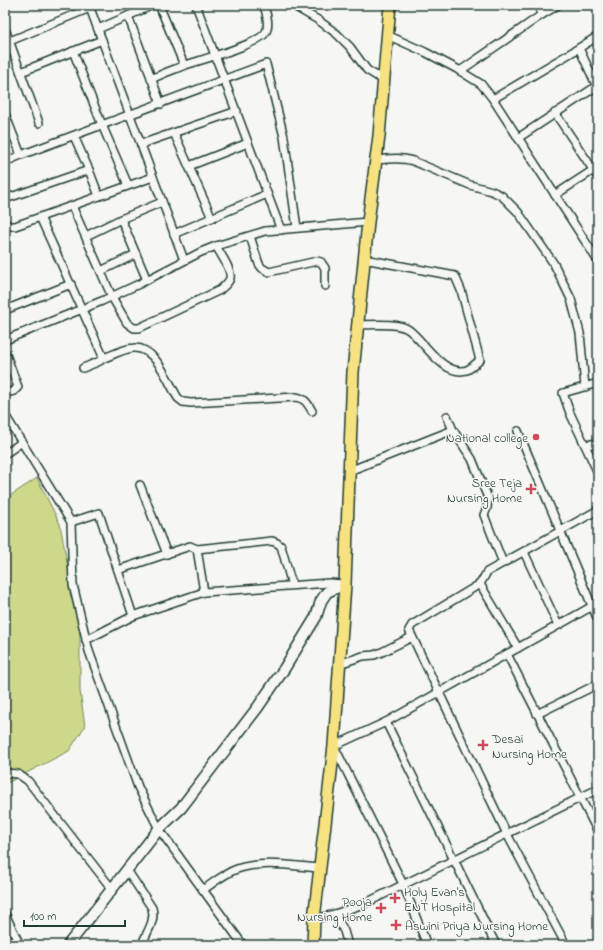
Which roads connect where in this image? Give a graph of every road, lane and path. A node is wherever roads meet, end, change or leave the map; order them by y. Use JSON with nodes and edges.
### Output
{"nodes":[{"id":1,"x":153,"y":5,"type":"edge"},
{"id":2,"x":160,"y":5,"type":"edge"},
{"id":3,"x":196,"y":5,"type":"edge"},
{"id":4,"x":264,"y":5,"type":"edge"},
{"id":5,"x":292,"y":5,"type":"edge"},
{"id":6,"x":390,"y":5,"type":"edge"},
{"id":7,"x":541,"y":5,"type":"edge"},
{"id":8,"x":558,"y":5,"type":"edge"},
{"id":9,"x":90,"y":7,"type":"edge"},
{"id":10,"x":128,"y":16,"type":"junction"},
{"id":11,"x":540,"y":16,"type":"junction"},
{"id":12,"x":5,"y":29,"type":"edge"},
{"id":13,"x":98,"y":29,"type":"junction"},
{"id":14,"x":387,"y":35,"type":"junction"},
{"id":15,"x":598,"y":36,"type":"edge"},
{"id":16,"x":102,"y":40,"type":"junction"},
{"id":17,"x":7,"y":42,"type":"edge"},
{"id":18,"x":579,"y":48,"type":"junction"},
{"id":19,"x":73,"y":51,"type":"junction"},
{"id":20,"x":215,"y":55,"type":"junction"},
{"id":21,"x":184,"y":65,"type":"junction"},
{"id":22,"x":460,"y":71,"type":"junction"},
{"id":23,"x":22,"y":72,"type":"junction"},
{"id":24,"x":152,"y":79,"type":"junction"},
{"id":25,"x":225,"y":80,"type":"junction"},
{"id":26,"x":384,"y":80,"type":"junction"},
{"id":27,"x":597,"y":87,"type":"edge"},
{"id":28,"x":493,"y":99,"type":"junction"},
{"id":29,"x":161,"y":104,"type":"junction"},
{"id":30,"x":237,"y":111,"type":"junction"},
{"id":31,"x":555,"y":113,"type":"junction"},
{"id":32,"x":5,"y":114,"type":"edge"},
{"id":33,"x":130,"y":115,"type":"junction"},
{"id":34,"x":39,"y":123,"type":"dead end"},
{"id":35,"x":102,"y":125,"type":"junction"},
{"id":36,"x":174,"y":133,"type":"junction"},
{"id":37,"x":74,"y":136,"type":"junction"},
{"id":38,"x":518,"y":138,"type":"junction"},
{"id":39,"x":248,"y":143,"type":"junction"},
{"id":40,"x":141,"y":144,"type":"junction"},
{"id":41,"x":21,"y":155,"type":"junction"},
{"id":42,"x":376,"y":160,"type":"junction"},
{"id":43,"x":5,"y":162,"type":"edge"},
{"id":44,"x":189,"y":166,"type":"junction"},
{"id":45,"x":596,"y":168,"type":"edge"},
{"id":46,"x":89,"y":170,"type":"junction"},
{"id":47,"x":153,"y":177,"type":"junction"},
{"id":48,"x":598,"y":177,"type":"edge"},
{"id":49,"x":128,"y":185,"type":"junction"},
{"id":50,"x":267,"y":194,"type":"junction"},
{"id":51,"x":555,"y":195,"type":"junction"},
{"id":52,"x":99,"y":196,"type":"junction"},
{"id":53,"x":5,"y":199,"type":"edge"},
{"id":54,"x":162,"y":202,"type":"junction"},
{"id":55,"x":72,"y":206,"type":"junction"},
{"id":56,"x":40,"y":217,"type":"junction"},
{"id":57,"x":212,"y":218,"type":"junction"},
{"id":58,"x":121,"y":219,"type":"junction"},
{"id":59,"x":368,"y":222,"type":"junction"},
{"id":60,"x":5,"y":224,"type":"edge"},
{"id":61,"x":297,"y":228,"type":"junction"},
{"id":62,"x":281,"y":230,"type":"junction"},
{"id":63,"x":174,"y":234,"type":"junction"},
{"id":64,"x":86,"y":236,"type":"junction"},
{"id":65,"x":250,"y":236,"type":"junction"},
{"id":66,"x":216,"y":246,"type":"junction"},
{"id":67,"x":136,"y":254,"type":"junction"},
{"id":68,"x":364,"y":259,"type":"junction"},
{"id":69,"x":184,"y":260,"type":"junction"},
{"id":70,"x":598,"y":262,"type":"edge"},
{"id":71,"x":100,"y":271,"type":"junction"},
{"id":72,"x":147,"y":280,"type":"junction"},
{"id":73,"x":71,"y":284,"type":"junction"},
{"id":74,"x":325,"y":286,"type":"dead end"},
{"id":75,"x":112,"y":297,"type":"junction"},
{"id":76,"x":5,"y":310,"type":"edge"},
{"id":77,"x":81,"y":310,"type":"junction"},
{"id":78,"x":357,"y":325,"type":"junction"},
{"id":79,"x":5,"y":340,"type":"edge"},
{"id":80,"x":5,"y":352,"type":"edge"},
{"id":81,"x":102,"y":360,"type":"junction"},
{"id":82,"x":83,"y":368,"type":"dead end"},
{"id":83,"x":598,"y":383,"type":"edge"},
{"id":84,"x":585,"y":387,"type":"junction"},
{"id":85,"x":5,"y":393,"type":"edge"},
{"id":86,"x":312,"y":410,"type":"dead end"},
{"id":87,"x":5,"y":416,"type":"edge"},
{"id":88,"x":447,"y":416,"type":"dead end"},
{"id":89,"x":452,"y":430,"type":"junction"},
{"id":90,"x":518,"y":431,"type":"dead end"},
{"id":91,"x":22,"y":442,"type":"junction"},
{"id":92,"x":598,"y":443,"type":"edge"},
{"id":93,"x":585,"y":444,"type":"junction"},
{"id":94,"x":5,"y":454,"type":"edge"},
{"id":95,"x":349,"y":471,"type":"junction"},
{"id":96,"x":598,"y":473,"type":"edge"},
{"id":97,"x":140,"y":485,"type":"dead end"},
{"id":98,"x":598,"y":510,"type":"edge"},
{"id":99,"x":71,"y":522,"type":"junction"},
{"id":100,"x":560,"y":531,"type":"junction"},
{"id":101,"x":197,"y":549,"type":"junction"},
{"id":102,"x":524,"y":552,"type":"junction"},
{"id":103,"x":167,"y":554,"type":"junction"},
{"id":104,"x":503,"y":563,"type":"junction"},
{"id":105,"x":118,"y":570,"type":"junction"},
{"id":106,"x":344,"y":584,"type":"junction"},
{"id":107,"x":480,"y":584,"type":"junction"},
{"id":108,"x":292,"y":586,"type":"junction"},
{"id":109,"x":204,"y":592,"type":"junction"},
{"id":110,"x":595,"y":605,"type":"edge"},
{"id":111,"x":133,"y":616,"type":"junction"},
{"id":112,"x":598,"y":620,"type":"edge"},
{"id":113,"x":558,"y":625,"type":"junction"},
{"id":114,"x":412,"y":637,"type":"junction"},
{"id":115,"x":86,"y":640,"type":"junction"},
{"id":116,"x":518,"y":648,"type":"junction"},
{"id":117,"x":507,"y":654,"type":"junction"},
{"id":118,"x":339,"y":664,"type":"junction"},
{"id":119,"x":598,"y":684,"type":"edge"},
{"id":120,"x":438,"y":692,"type":"junction"},
{"id":121,"x":538,"y":714,"type":"junction"},
{"id":122,"x":386,"y":722,"type":"junction"},
{"id":123,"x":334,"y":746,"type":"junction"},
{"id":124,"x":5,"y":773,"type":"edge"},
{"id":125,"x":598,"y":789,"type":"edge"},
{"id":126,"x":580,"y":798,"type":"junction"},
{"id":127,"x":159,"y":829,"type":"junction"},
{"id":128,"x":598,"y":832,"type":"edge"},
{"id":129,"x":507,"y":834,"type":"junction"},
{"id":130,"x":453,"y":860,"type":"junction"},
{"id":131,"x":320,"y":868,"type":"junction"},
{"id":132,"x":127,"y":870,"type":"junction"},
{"id":133,"x":403,"y":884,"type":"junction"},
{"id":134,"x":112,"y":889,"type":"junction"},
{"id":135,"x":203,"y":890,"type":"junction"},
{"id":136,"x":5,"y":914,"type":"edge"},
{"id":137,"x":335,"y":914,"type":"junction"},
{"id":138,"x":314,"y":919,"type":"junction"},
{"id":139,"x":20,"y":945,"type":"edge"},
{"id":140,"x":68,"y":945,"type":"edge"},
{"id":141,"x":142,"y":945,"type":"edge"},
{"id":142,"x":243,"y":945,"type":"edge"},
{"id":143,"x":313,"y":945,"type":"edge"},
{"id":144,"x":348,"y":945,"type":"edge"},
{"id":145,"x":427,"y":945,"type":"edge"},
{"id":146,"x":496,"y":945,"type":"edge"},
{"id":147,"x":566,"y":945,"type":"edge"}],
"edges":[{"from":1,"to":10,"type":"street"},
{"from":2,"to":21,"type":"street"},
{"from":3,"to":20,"type":"street"},
{"from":4,"to":20,"type":"street"},
{"from":5,"to":26,"type":"street"},
{"from":6,"to":14,"type":"main road"},
{"from":7,"to":11,"type":"street"},
{"from":8,"to":11,"type":"street"},
{"from":9,"to":13,"type":"street"},
{"from":9,"to":17,"type":"street"},
{"from":10,"to":13,"type":"street"},
{"from":10,"to":24,"type":"street"},
{"from":11,"to":22,"type":"street"},
{"from":12,"to":17,"type":"street"},
{"from":13,"to":16,"type":"street"},
{"from":14,"to":22,"type":"street"},
{"from":14,"to":26,"type":"main road"},
{"from":15,"to":18,"type":"street"},
{"from":16,"to":19,"type":"street"},
{"from":16,"to":33,"type":"street"},
{"from":17,"to":23,"type":"street"},
{"from":18,"to":27,"type":"street"},
{"from":18,"to":28,"type":"street"},
{"from":19,"to":23,"type":"street"},
{"from":19,"to":35,"type":"street"},
{"from":20,"to":21,"type":"street"},
{"from":20,"to":25,"type":"street"},
{"from":21,"to":24,"type":"street"},
{"from":22,"to":28,"type":"street"},
{"from":23,"to":34,"type":"street"},
{"from":24,"to":29,"type":"street"},
{"from":25,"to":29,"type":"street"},
{"from":25,"to":30,"type":"street"},
{"from":25,"to":61,"type":"street"},
{"from":26,"to":42,"type":"main road"},
{"from":27,"to":31,"type":"street"},
{"from":28,"to":38,"type":"street"},
{"from":29,"to":33,"type":"street"},
{"from":30,"to":36,"type":"street"},
{"from":30,"to":39,"type":"street"},
{"from":31,"to":38,"type":"street"},
{"from":31,"to":45,"type":"street"},
{"from":32,"to":41,"type":"street"},
{"from":33,"to":35,"type":"street"},
{"from":33,"to":40,"type":"street"},
{"from":35,"to":37,"type":"street"},
{"from":35,"to":49,"type":"street"},
{"from":36,"to":40,"type":"street"},
{"from":36,"to":44,"type":"street"},
{"from":37,"to":41,"type":"street"},
{"from":37,"to":46,"type":"street"},
{"from":38,"to":51,"type":"street"},
{"from":39,"to":44,"type":"street"},
{"from":39,"to":50,"type":"street"},
{"from":40,"to":47,"type":"street"},
{"from":41,"to":43,"type":"street"},
{"from":42,"to":59,"type":"main road"},
{"from":42,"to":84,"type":"street"},
{"from":44,"to":57,"type":"street"},
{"from":45,"to":48,"type":"street"},
{"from":45,"to":51,"type":"street"},
{"from":46,"to":52,"type":"street"},
{"from":46,"to":53,"type":"street"},
{"from":47,"to":49,"type":"street"},
{"from":47,"to":54,"type":"street"},
{"from":49,"to":52,"type":"street"},
{"from":50,"to":57,"type":"street"},
{"from":50,"to":62,"type":"street"},
{"from":51,"to":70,"type":"street"},
{"from":52,"to":55,"type":"street"},
{"from":54,"to":58,"type":"street"},
{"from":54,"to":63,"type":"street"},
{"from":55,"to":56,"type":"street"},
{"from":55,"to":64,"type":"street"},
{"from":56,"to":60,"type":"street"},
{"from":56,"to":73,"type":"street"},
{"from":57,"to":63,"type":"street"},
{"from":58,"to":64,"type":"street"},
{"from":58,"to":67,"type":"street"},
{"from":59,"to":61,"type":"street"},
{"from":59,"to":68,"type":"main road"},
{"from":61,"to":62,"type":"street"},
{"from":62,"to":65,"type":"street"},
{"from":63,"to":69,"type":"street"},
{"from":64,"to":71,"type":"street"},
{"from":65,"to":66,"type":"street"},
{"from":65,"to":74,"type":"street"},
{"from":66,"to":69,"type":"street"},
{"from":66,"to":75,"type":"street"},
{"from":67,"to":71,"type":"street"},
{"from":67,"to":72,"type":"street"},
{"from":68,"to":78,"type":"main road"},
{"from":68,"to":78,"type":"street"},
{"from":69,"to":72,"type":"street"},
{"from":71,"to":75,"type":"street"},
{"from":72,"to":75,"type":"street"},
{"from":73,"to":76,"type":"street"},
{"from":73,"to":77,"type":"street"},
{"from":75,"to":77,"type":"street"},
{"from":77,"to":79,"type":"street"},
{"from":77,"to":81,"type":"street"},
{"from":78,"to":95,"type":"main road"},
{"from":80,"to":85,"type":"street"},
{"from":81,"to":82,"type":"street"},
{"from":81,"to":86,"type":"street"},
{"from":83,"to":84,"type":"street"},
{"from":84,"to":93,"type":"street"},
{"from":87,"to":91,"type":"street"},
{"from":88,"to":89,"type":"street"},
{"from":89,"to":95,"type":"street"},
{"from":89,"to":104,"type":"street"},
{"from":90,"to":100,"type":"street"},
{"from":91,"to":94,"type":"street"},
{"from":91,"to":99,"type":"street"},
{"from":92,"to":93,"type":"street"},
{"from":93,"to":96,"type":"street"},
{"from":95,"to":106,"type":"main road"},
{"from":97,"to":103,"type":"street"},
{"from":98,"to":100,"type":"street"},
{"from":99,"to":105,"type":"street"},
{"from":99,"to":115,"type":"street"},
{"from":100,"to":102,"type":"street"},
{"from":100,"to":110,"type":"street"},
{"from":101,"to":103,"type":"street"},
{"from":101,"to":108,"type":"street"},
{"from":101,"to":109,"type":"street"},
{"from":102,"to":104,"type":"street"},
{"from":102,"to":113,"type":"street"},
{"from":103,"to":105,"type":"street"},
{"from":104,"to":107,"type":"street"},
{"from":105,"to":111,"type":"street"},
{"from":106,"to":108,"type":"street"},
{"from":106,"to":118,"type":"main road"},
{"from":106,"to":127,"type":"street"},
{"from":107,"to":114,"type":"street"},
{"from":107,"to":116,"type":"street"},
{"from":108,"to":109,"type":"street"},
{"from":109,"to":111,"type":"street"},
{"from":110,"to":112,"type":"street"},
{"from":110,"to":113,"type":"street"},
{"from":111,"to":115,"type":"street"},
{"from":113,"to":116,"type":"street"},
{"from":114,"to":118,"type":"street"},
{"from":114,"to":120,"type":"street"},
{"from":115,"to":127,"type":"street"},
{"from":116,"to":117,"type":"street"},
{"from":117,"to":120,"type":"street"},
{"from":117,"to":121,"type":"street"},
{"from":118,"to":123,"type":"main road"},
{"from":119,"to":121,"type":"street"},
{"from":120,"to":122,"type":"street"},
{"from":120,"to":129,"type":"street"},
{"from":121,"to":126,"type":"street"},
{"from":122,"to":123,"type":"street"},
{"from":122,"to":130,"type":"street"},
{"from":123,"to":131,"type":"main road"},
{"from":123,"to":133,"type":"street"},
{"from":124,"to":134,"type":"street"},
{"from":125,"to":126,"type":"street"},
{"from":126,"to":128,"type":"street"},
{"from":126,"to":129,"type":"street"},
{"from":127,"to":132,"type":"street"},
{"from":127,"to":135,"type":"street"},
{"from":129,"to":130,"type":"street"},
{"from":129,"to":147,"type":"street"},
{"from":130,"to":133,"type":"street"},
{"from":130,"to":146,"type":"street"},
{"from":131,"to":135,"type":"street"},
{"from":131,"to":138,"type":"main road"},
{"from":132,"to":134,"type":"street"},
{"from":132,"to":141,"type":"street"},
{"from":133,"to":137,"type":"street"},
{"from":133,"to":145,"type":"street"},
{"from":134,"to":140,"type":"street"},
{"from":135,"to":142,"type":"street"},
{"from":136,"to":139,"type":"street"},
{"from":137,"to":138,"type":"street"},
{"from":137,"to":144,"type":"street"},
{"from":138,"to":143,"type":"main road"}]}
